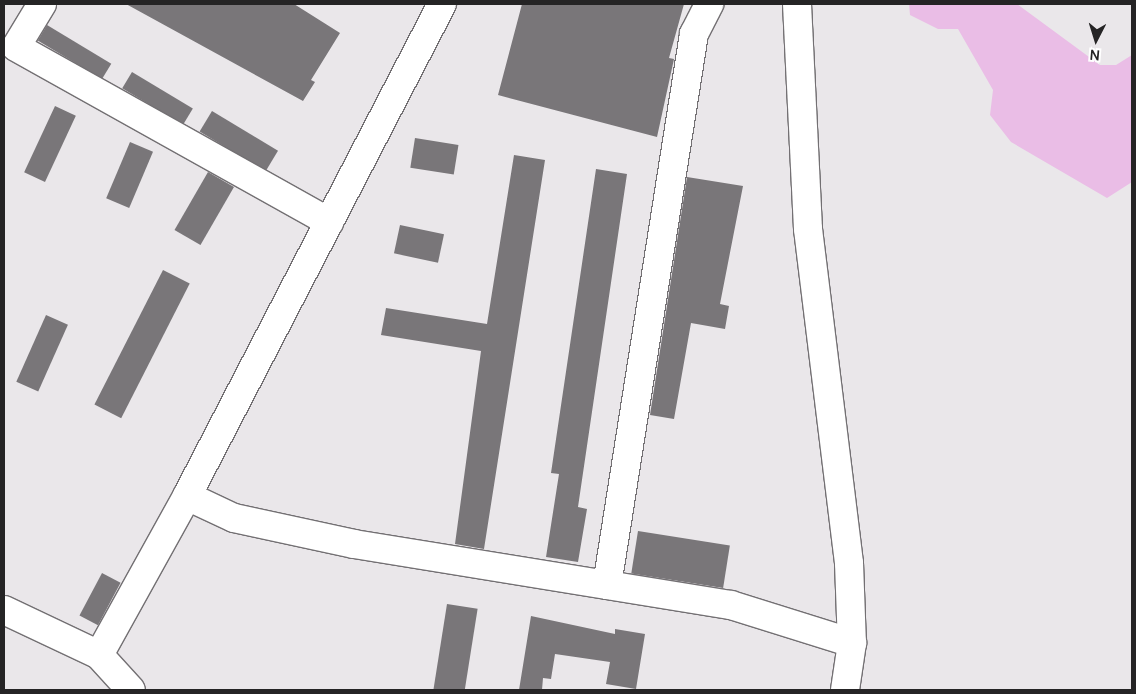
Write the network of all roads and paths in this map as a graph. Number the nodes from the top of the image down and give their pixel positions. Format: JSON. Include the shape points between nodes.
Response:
{"nodes":[{"id":1,"x":42,"y":4,"type":"edge"},
{"id":2,"x":442,"y":4,"type":"edge"},
{"id":3,"x":709,"y":4,"type":"edge"},
{"id":4,"x":797,"y":4,"type":"edge"},
{"id":5,"x":329,"y":222,"type":"junction"},
{"id":6,"x":187,"y":496,"type":"junction"},
{"id":7,"x":607,"y":585,"type":"junction"},
{"id":8,"x":4,"y":611,"type":"edge"},
{"id":9,"x":852,"y":643,"type":"junction"},
{"id":10,"x":99,"y":655,"type":"junction"},
{"id":11,"x":131,"y":690,"type":"edge"},
{"id":12,"x":844,"y":690,"type":"edge"}],
"edges":[{"from":1,"to":5,"type":"street","via":[[16,47]]},
{"from":2,"to":5,"type":"street"},
{"from":3,"to":7,"type":"street","via":[[694,34]]},
{"from":4,"to":9,"type":"street","via":[[808,229],[849,564]]},
{"from":5,"to":6,"type":"street"},
{"from":6,"to":7,"type":"street","via":[[234,518],[344,542]]},
{"from":6,"to":10,"type":"street"},
{"from":7,"to":9,"type":"street","via":[[732,605]]},
{"from":8,"to":10,"type":"street"},
{"from":9,"to":12,"type":"street"},
{"from":10,"to":11,"type":"street"}]}
